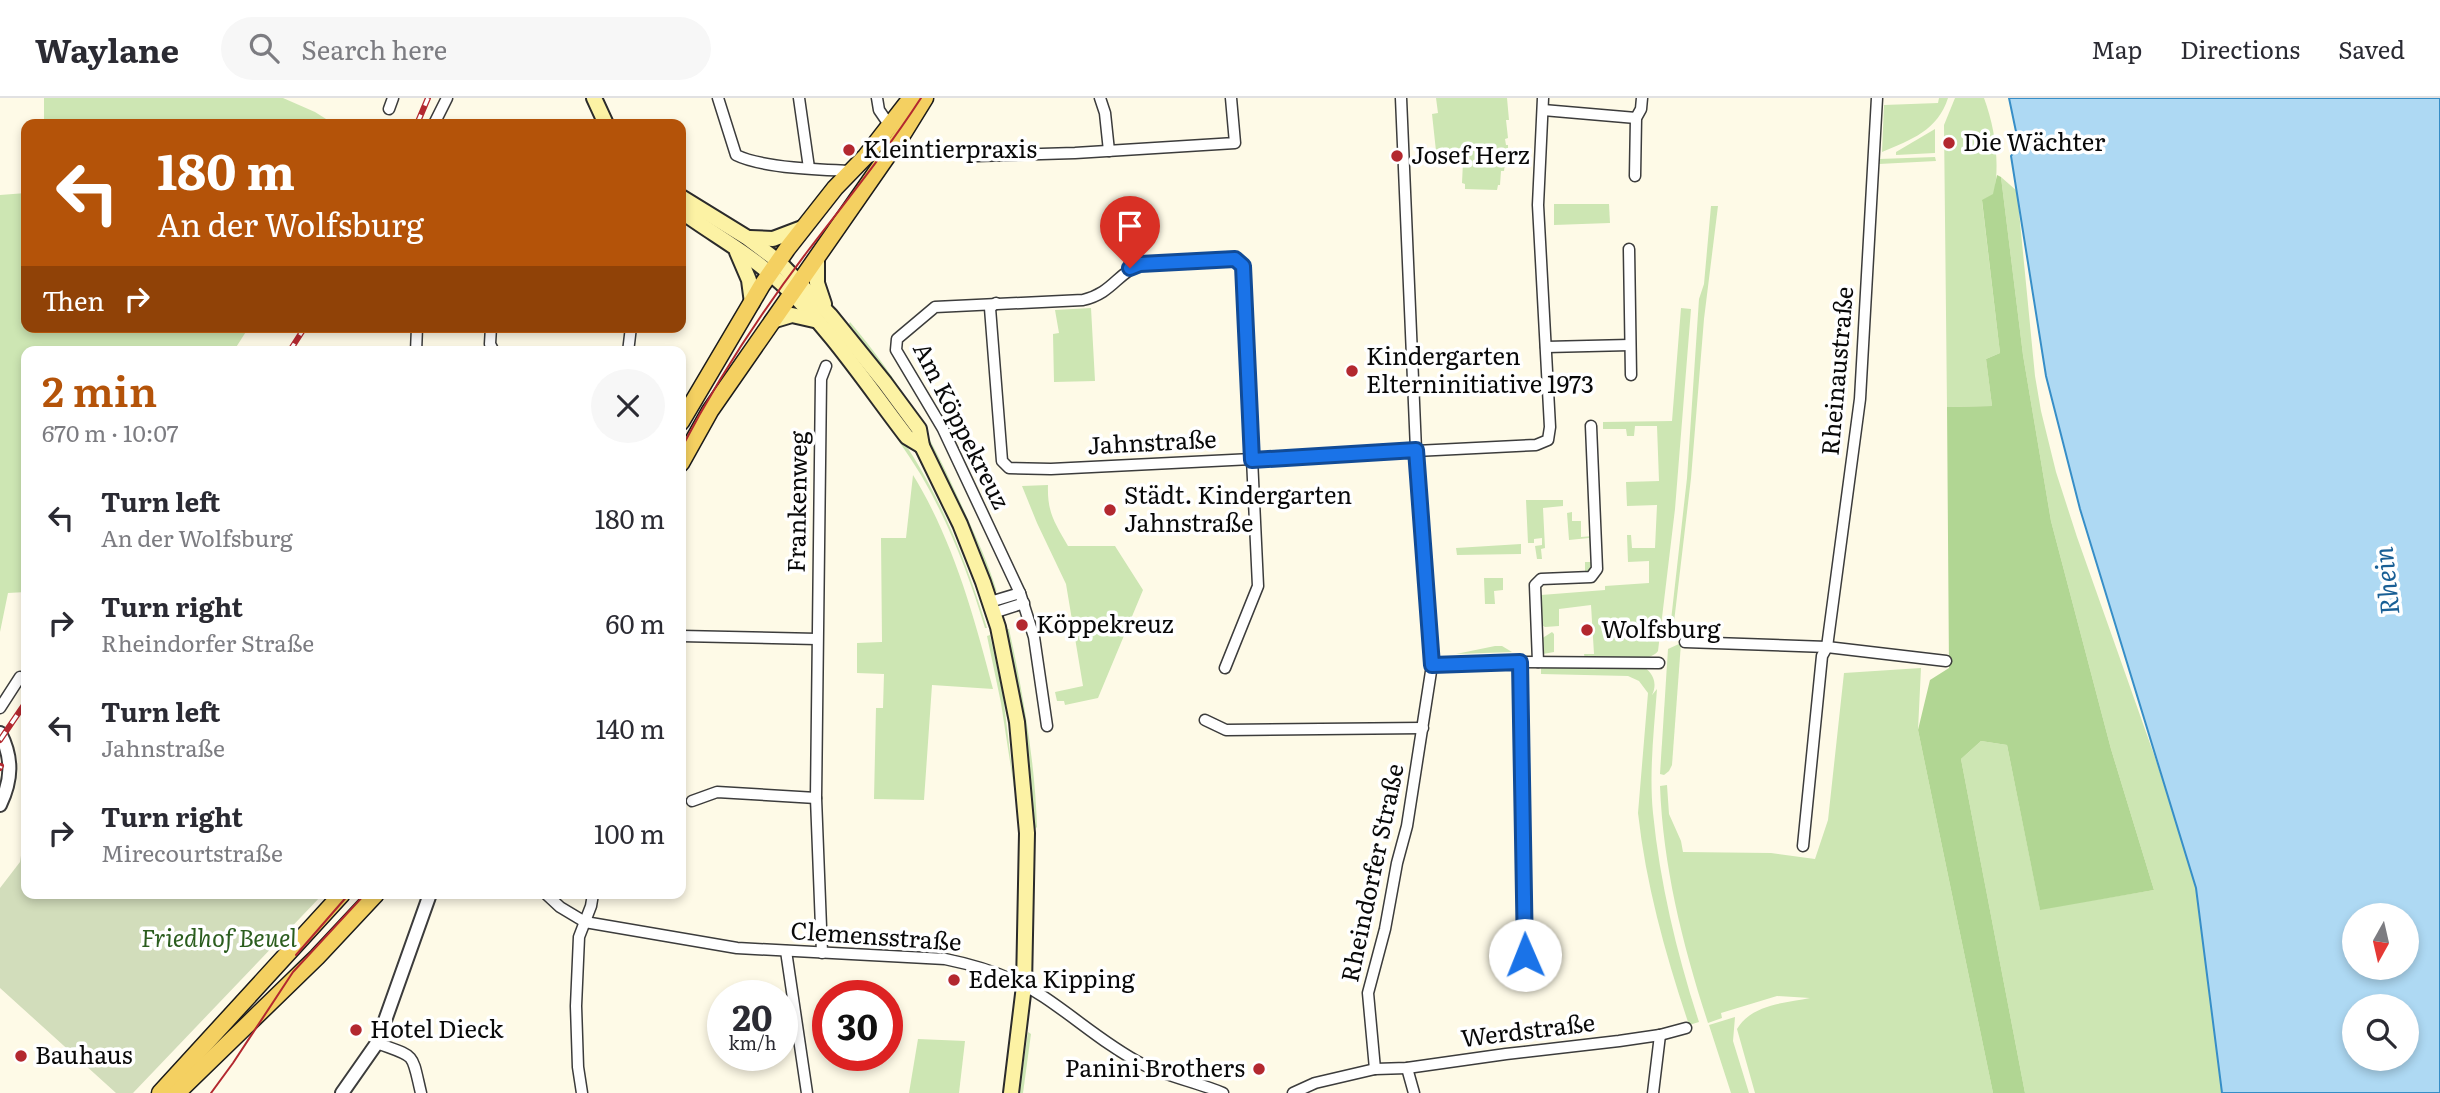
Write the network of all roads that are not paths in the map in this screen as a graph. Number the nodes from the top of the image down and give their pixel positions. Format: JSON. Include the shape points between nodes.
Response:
{"nodes":[{"id":1,"x":393,"y":98,"type":"edge"},
{"id":2,"x":447,"y":98,"type":"edge"},
{"id":3,"x":594,"y":98,"type":"edge"},
{"id":4,"x":718,"y":98,"type":"edge"},
{"id":5,"x":799,"y":98,"type":"edge"},
{"id":6,"x":877,"y":98,"type":"edge"},
{"id":7,"x":911,"y":98,"type":"edge"},
{"id":8,"x":925,"y":98,"type":"edge"},
{"id":9,"x":1100,"y":98,"type":"edge"},
{"id":10,"x":1231,"y":98,"type":"edge"},
{"id":11,"x":1401,"y":98,"type":"edge"},
{"id":12,"x":1543,"y":98,"type":"edge"},
{"id":13,"x":1643,"y":98,"type":"edge"},
{"id":14,"x":1877,"y":98,"type":"edge"},
{"id":15,"x":389,"y":109,"type":"dead end"},
{"id":16,"x":1542,"y":110,"type":"junction"},
{"id":17,"x":1636,"y":118,"type":"junction"},
{"id":18,"x":436,"y":119,"type":"edge"},
{"id":19,"x":604,"y":119,"type":"edge"},
{"id":20,"x":890,"y":126,"type":"junction"},
{"id":21,"x":1109,"y":151,"type":"junction"},
{"id":22,"x":977,"y":156,"type":"dead end"},
{"id":23,"x":809,"y":168,"type":"junction"},
{"id":24,"x":854,"y":171,"type":"junction"},
{"id":25,"x":1635,"y":176,"type":"dead end"},
{"id":26,"x":686,"y":200,"type":"edge"},
{"id":27,"x":686,"y":215,"type":"edge"},
{"id":28,"x":802,"y":228,"type":"junction"},
{"id":29,"x":746,"y":237,"type":"junction"},
{"id":30,"x":734,"y":248,"type":"junction"},
{"id":31,"x":1629,"y":249,"type":"dead end"},
{"id":32,"x":817,"y":258,"type":"junction"},
{"id":33,"x":774,"y":267,"type":"junction"},
{"id":34,"x":795,"y":288,"type":"junction"},
{"id":35,"x":752,"y":303,"type":"junction"},
{"id":36,"x":996,"y":303,"type":"junction"},
{"id":37,"x":823,"y":318,"type":"junction"},
{"id":38,"x":772,"y":321,"type":"junction"},
{"id":39,"x":1630,"y":345,"type":"junction"},
{"id":40,"x":1546,"y":347,"type":"junction"},
{"id":41,"x":826,"y":366,"type":"dead end"},
{"id":42,"x":1631,"y":375,"type":"dead end"},
{"id":43,"x":686,"y":414,"type":"edge"},
{"id":44,"x":1591,"y":426,"type":"dead end"},
{"id":45,"x":1416,"y":450,"type":"junction"},
{"id":46,"x":686,"y":454,"type":"edge"},
{"id":47,"x":1252,"y":460,"type":"junction"},
{"id":48,"x":1022,"y":598,"type":"junction"},
{"id":49,"x":991,"y":608,"type":"junction"},
{"id":50,"x":686,"y":636,"type":"edge"},
{"id":51,"x":817,"y":639,"type":"junction"},
{"id":52,"x":1685,"y":642,"type":"dead end"},
{"id":53,"x":1827,"y":647,"type":"junction"},
{"id":54,"x":1946,"y":661,"type":"dead end"},
{"id":55,"x":1520,"y":662,"type":"junction"},
{"id":56,"x":1538,"y":662,"type":"junction"},
{"id":57,"x":1659,"y":663,"type":"dead end"},
{"id":58,"x":1432,"y":665,"type":"junction"},
{"id":59,"x":1225,"y":668,"type":"dead end"},
{"id":60,"x":20,"y":677,"type":"dead end"},
{"id":61,"x":0,"y":708,"type":"edge"},
{"id":62,"x":1205,"y":720,"type":"dead end"},
{"id":63,"x":1046,"y":726,"type":"dead end"},
{"id":64,"x":1423,"y":728,"type":"junction"},
{"id":65,"x":0,"y":733,"type":"edge"},
{"id":66,"x":817,"y":798,"type":"junction"},
{"id":67,"x":692,"y":801,"type":"dead end"},
{"id":68,"x":0,"y":805,"type":"edge"},
{"id":69,"x":1803,"y":846,"type":"dead end"},
{"id":70,"x":337,"y":899,"type":"edge"},
{"id":71,"x":371,"y":899,"type":"edge"},
{"id":72,"x":428,"y":899,"type":"edge"},
{"id":73,"x":551,"y":899,"type":"edge"},
{"id":74,"x":592,"y":899,"type":"edge"},
{"id":75,"x":585,"y":922,"type":"junction"},
{"id":76,"x":786,"y":951,"type":"junction"},
{"id":77,"x":822,"y":953,"type":"junction"},
{"id":78,"x":1525,"y":955,"type":"dead end"},
{"id":79,"x":1024,"y":986,"type":"junction"},
{"id":80,"x":1686,"y":1028,"type":"dead end"},
{"id":81,"x":1660,"y":1035,"type":"junction"},
{"id":82,"x":382,"y":1045,"type":"junction"},
{"id":83,"x":1407,"y":1068,"type":"junction"},
{"id":84,"x":1375,"y":1069,"type":"junction"},
{"id":85,"x":160,"y":1093,"type":"edge"},
{"id":86,"x":177,"y":1093,"type":"edge"},
{"id":87,"x":342,"y":1093,"type":"edge"},
{"id":88,"x":421,"y":1093,"type":"edge"},
{"id":89,"x":582,"y":1093,"type":"edge"},
{"id":90,"x":807,"y":1093,"type":"edge"},
{"id":91,"x":1011,"y":1093,"type":"edge"},
{"id":92,"x":1223,"y":1093,"type":"edge"},
{"id":93,"x":1293,"y":1093,"type":"edge"},
{"id":94,"x":1414,"y":1093,"type":"edge"},
{"id":95,"x":1653,"y":1093,"type":"edge"}],
"edges":[{"from":1,"to":15,"type":"street"},
{"from":2,"to":18,"type":"street"},
{"from":3,"to":19,"type":"main road"},
{"from":4,"to":23,"type":"street","via":[[736,155]]},
{"from":5,"to":23,"type":"street"},
{"from":6,"to":20,"type":"street"},
{"from":7,"to":20,"type":"main road"},
{"from":8,"to":32,"type":"main road"},
{"from":9,"to":21,"type":"street"},
{"from":10,"to":21,"type":"street","via":[[1235,143]]},
{"from":11,"to":45,"type":"street","name":"Rheindorfer Straße"},
{"from":12,"to":16,"type":"street"},
{"from":13,"to":17,"type":"street"},
{"from":14,"to":53,"type":"street","name":"Rheinaustraße","via":[[1860,399]]},
{"from":16,"to":17,"type":"street"},
{"from":16,"to":40,"type":"street","via":[[1538,205]]},
{"from":17,"to":25,"type":"street"},
{"from":20,"to":24,"type":"main road"},
{"from":21,"to":22,"type":"street"},
{"from":23,"to":24,"type":"street"},
{"from":24,"to":28,"type":"main road"},
{"from":26,"to":29,"type":"main road"},
{"from":27,"to":30,"type":"main road"},
{"from":28,"to":29,"type":"main road","via":[[773,239]]},
{"from":28,"to":33,"type":"main road"},
{"from":29,"to":33,"type":"main road"},
{"from":30,"to":33,"type":"main road"},
{"from":30,"to":35,"type":"main road","via":[[747,272]]},
{"from":31,"to":39,"type":"street"},
{"from":32,"to":34,"type":"main road"},
{"from":32,"to":37,"type":"main road"},
{"from":33,"to":34,"type":"main road"},
{"from":33,"to":35,"type":"main road"},
{"from":34,"to":37,"type":"main road"},
{"from":34,"to":38,"type":"main road"},
{"from":35,"to":43,"type":"main road"},
{"from":36,"to":47,"type":"street","name":"Jahnstraße","via":[[990,308],[990,337],[1002,461],[1009,467]]},
{"from":36,"to":47,"type":"street","via":[[1083,300],[1108,290],[1140,264],[1235,259],[1243,266]]},
{"from":36,"to":48,"type":"street","name":"Am Köppekreuz","via":[[935,307],[895,344],[943,429]]},
{"from":37,"to":38,"type":"main road","via":[[792,315]]},
{"from":37,"to":49,"type":"main road","via":[[907,437],[922,446],[960,524]]},
{"from":38,"to":46,"type":"main road"},
{"from":39,"to":40,"type":"street"},
{"from":39,"to":42,"type":"street"},
{"from":40,"to":45,"type":"street","name":"Jahnstraße","via":[[1548,440]]},
{"from":41,"to":51,"type":"street","name":"Frankenweg","via":[[821,379]]},
{"from":44,"to":56,"type":"street","via":[[1597,569],[1591,576],[1541,579],[1535,585]]},
{"from":45,"to":47,"type":"street","name":"Jahnstraße"},
{"from":45,"to":58,"type":"street","name":"Rheindorfer Straße"},
{"from":47,"to":59,"type":"street","via":[[1258,586]]},
{"from":48,"to":49,"type":"street"},
{"from":48,"to":63,"type":"street","name":"Am Köppekreuz","via":[[1034,638]]},
{"from":49,"to":79,"type":"main road","via":[[1017,722],[1024,797],[1028,866]]},
{"from":50,"to":51,"type":"street"},
{"from":51,"to":66,"type":"street","name":"Frankenweg"},
{"from":52,"to":53,"type":"street"},
{"from":53,"to":54,"type":"street"},
{"from":53,"to":69,"type":"street","name":"Rheinaustraße","via":[[1822,656]]},
{"from":55,"to":56,"type":"street"},
{"from":55,"to":58,"type":"street"},
{"from":55,"to":78,"type":"street"},
{"from":56,"to":57,"type":"street"},
{"from":58,"to":64,"type":"street","name":"Rheindorfer Straße"},
{"from":60,"to":61,"type":"street"},
{"from":62,"to":64,"type":"street","name":"Rheindorfer Straße","via":[[1226,730]]},
{"from":64,"to":84,"type":"street","name":"Rheindorfer Straße","via":[[1385,929],[1368,993]]},
{"from":65,"to":68,"type":"street","via":[[10,766]]},
{"from":66,"to":67,"type":"street","via":[[718,792]]},
{"from":66,"to":77,"type":"street","name":"Frankenweg"},
{"from":70,"to":85,"type":"main road"},
{"from":71,"to":86,"type":"main road"},
{"from":72,"to":82,"type":"street"},
{"from":73,"to":75,"type":"street","name":"Clemensstraße"},
{"from":74,"to":75,"type":"street"},
{"from":75,"to":76,"type":"street","name":"Clemensstraße","via":[[737,948]]},
{"from":75,"to":89,"type":"street","via":[[579,937],[576,1006]]},
{"from":76,"to":77,"type":"street","name":"Clemensstraße"},
{"from":76,"to":90,"type":"street"},
{"from":77,"to":79,"type":"street","name":"Clemensstraße","via":[[944,959],[976,965]]},
{"from":79,"to":91,"type":"main road"},
{"from":79,"to":92,"type":"street","name":"Clemensstraße","via":[[1141,1063]]},
{"from":80,"to":81,"type":"street","name":"Werdstraße"},
{"from":81,"to":83,"type":"street","name":"Werdstraße"},
{"from":81,"to":95,"type":"street"},
{"from":82,"to":87,"type":"street"},
{"from":82,"to":88,"type":"street","via":[[407,1053],[413,1060]]},
{"from":83,"to":84,"type":"street","name":"Werdstraße"},
{"from":83,"to":94,"type":"street"},
{"from":84,"to":93,"type":"street"}]}
